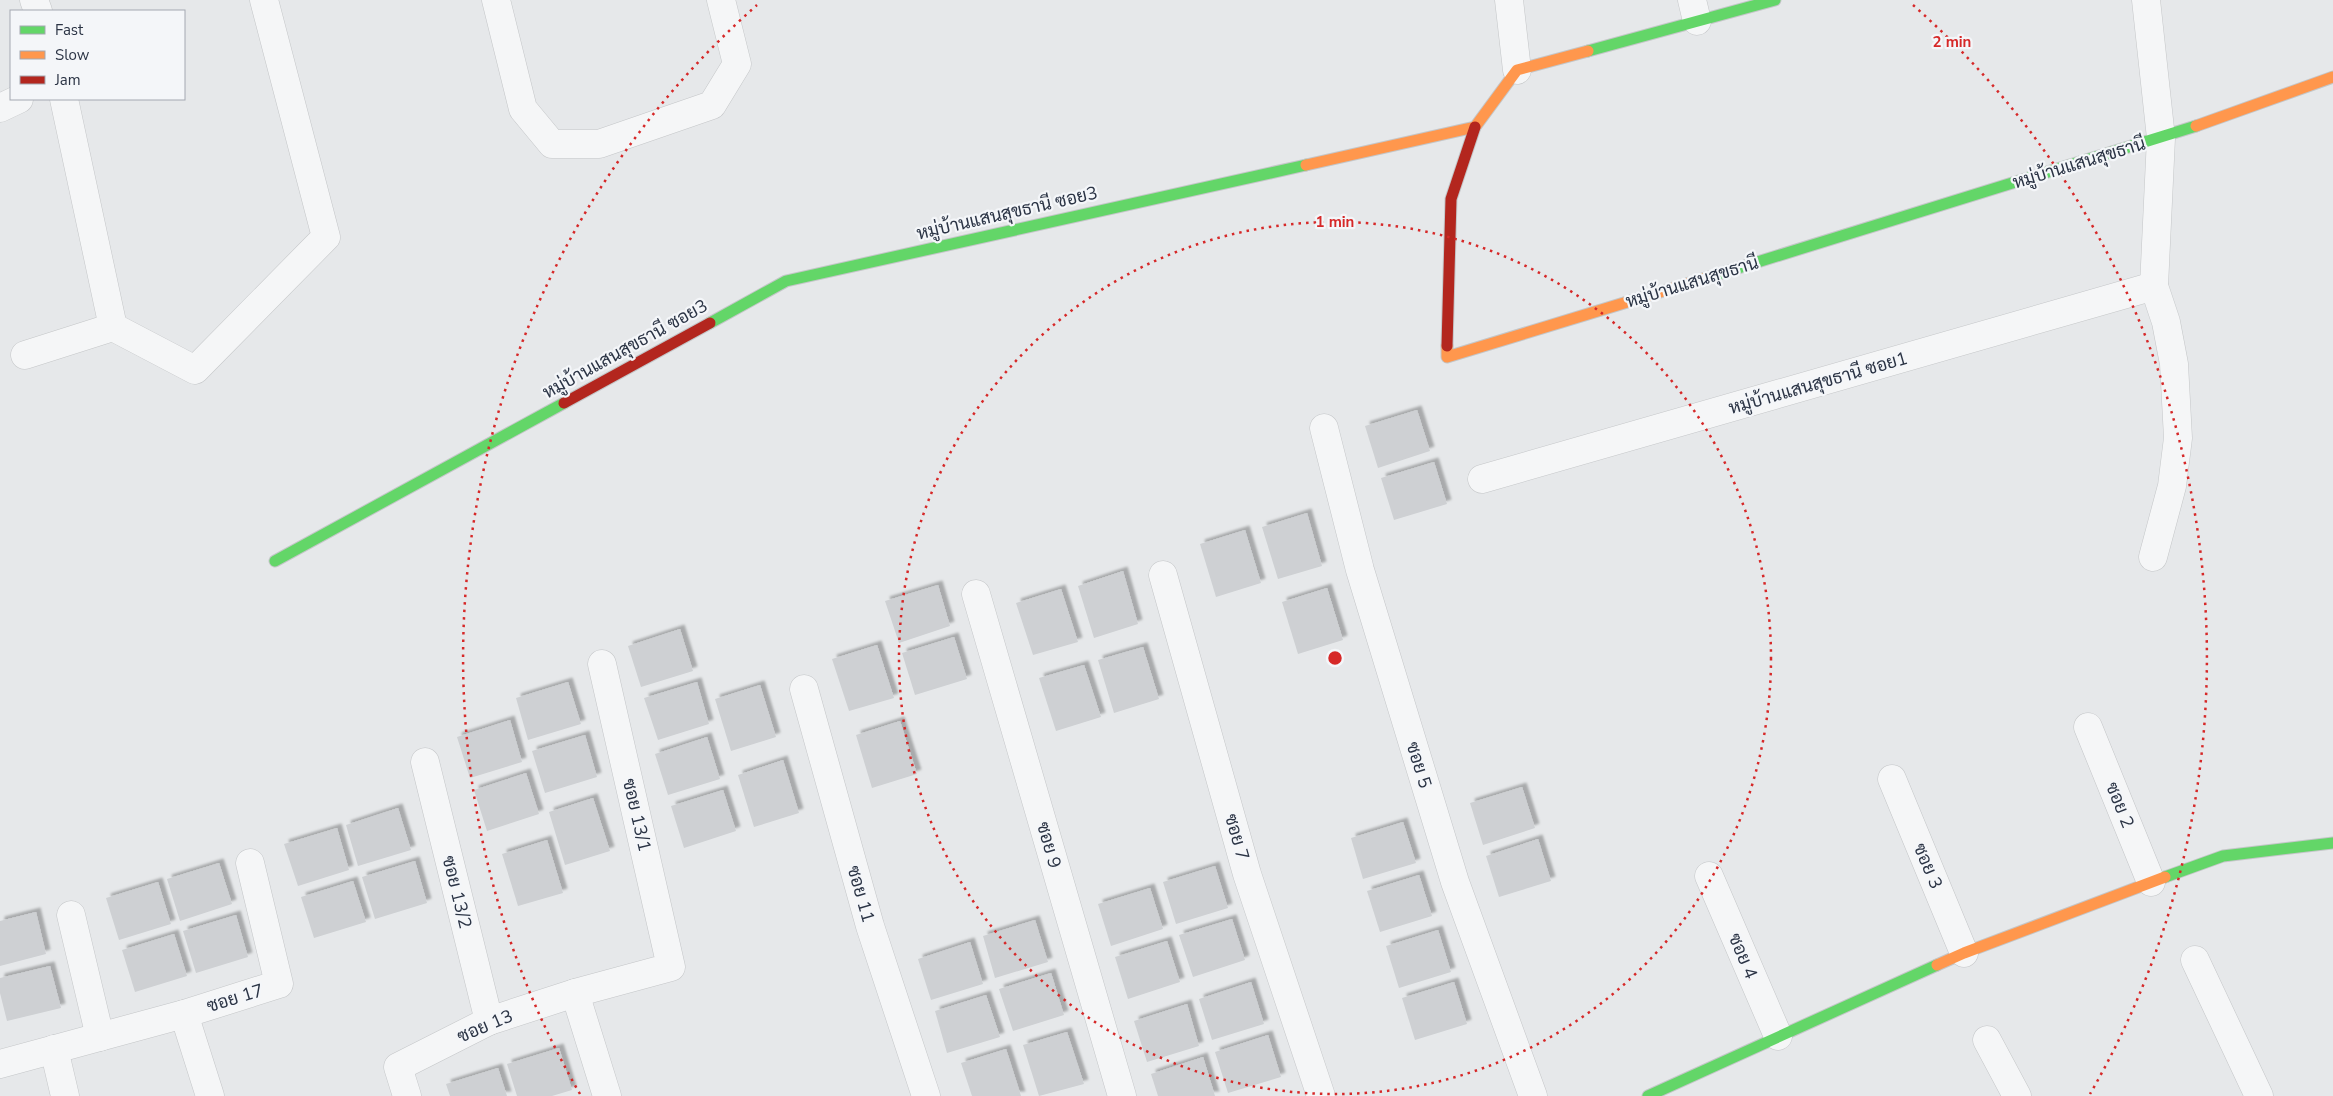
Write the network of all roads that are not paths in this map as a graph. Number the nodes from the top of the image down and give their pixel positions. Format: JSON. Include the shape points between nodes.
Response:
{"nodes":[{"id":1,"x":264,"y":0,"type":"edge"},
{"id":2,"x":496,"y":0,"type":"edge"},
{"id":3,"x":721,"y":0,"type":"edge"},
{"id":4,"x":1509,"y":0,"type":"edge"},
{"id":5,"x":1775,"y":0,"type":"edge"},
{"id":6,"x":2146,"y":0,"type":"edge"},
{"id":7,"x":1694,"y":11,"type":"edge"},
{"id":8,"x":1518,"y":70,"type":"junction"},
{"id":9,"x":2333,"y":77,"type":"edge"},
{"id":10,"x":18,"y":100,"type":"edge"},
{"id":11,"x":64,"y":100,"type":"edge"},
{"id":12,"x":0,"y":108,"type":"edge"},
{"id":13,"x":1476,"y":127,"type":"junction"},
{"id":14,"x":2161,"y":138,"type":"junction"},
{"id":15,"x":2154,"y":286,"type":"junction"},
{"id":16,"x":113,"y":327,"type":"junction"},
{"id":17,"x":25,"y":354,"type":"dead end"},
{"id":18,"x":1324,"y":428,"type":"dead end"},
{"id":19,"x":1482,"y":479,"type":"dead end"},
{"id":20,"x":2153,"y":556,"type":"dead end"},
{"id":21,"x":275,"y":561,"type":"dead end"},
{"id":22,"x":1163,"y":575,"type":"dead end"},
{"id":23,"x":976,"y":594,"type":"dead end"},
{"id":24,"x":602,"y":664,"type":"dead end"},
{"id":25,"x":804,"y":689,"type":"dead end"},
{"id":26,"x":2088,"y":728,"type":"dead end"},
{"id":27,"x":425,"y":762,"type":"dead end"},
{"id":28,"x":1892,"y":780,"type":"dead end"},
{"id":29,"x":2333,"y":843,"type":"edge"},
{"id":30,"x":250,"y":863,"type":"dead end"},
{"id":31,"x":1708,"y":876,"type":"dead end"},
{"id":32,"x":2152,"y":882,"type":"junction"},
{"id":33,"x":71,"y":915,"type":"dead end"},
{"id":34,"x":1964,"y":953,"type":"junction"},
{"id":35,"x":2195,"y":960,"type":"dead end"},
{"id":36,"x":671,"y":967,"type":"joint"},
{"id":37,"x":575,"y":993,"type":"junction"},
{"id":38,"x":184,"y":1014,"type":"junction"},
{"id":39,"x":489,"y":1021,"type":"junction"},
{"id":40,"x":1778,"y":1036,"type":"junction"},
{"id":41,"x":100,"y":1037,"type":"junction"},
{"id":42,"x":1987,"y":1040,"type":"dead end"},
{"id":43,"x":54,"y":1049,"type":"junction"},
{"id":44,"x":0,"y":1064,"type":"edge"},
{"id":45,"x":65,"y":1096,"type":"edge"},
{"id":46,"x":210,"y":1096,"type":"edge"},
{"id":47,"x":407,"y":1096,"type":"edge"},
{"id":48,"x":607,"y":1096,"type":"edge"},
{"id":49,"x":926,"y":1096,"type":"edge"},
{"id":50,"x":1122,"y":1096,"type":"edge"},
{"id":51,"x":1322,"y":1096,"type":"edge"},
{"id":52,"x":1534,"y":1096,"type":"edge"},
{"id":53,"x":1648,"y":1096,"type":"edge"},
{"id":54,"x":2017,"y":1096,"type":"edge"},
{"id":55,"x":2259,"y":1096,"type":"edge"}],
"edges":[{"from":1,"to":16,"type":"street","via":[[326,237],[195,370]]},
{"from":2,"to":3,"type":"street","via":[[523,108],[552,144],[600,144],[712,105],[737,64]]},
{"from":4,"to":8,"type":"street"},
{"from":5,"to":7,"type":"street"},
{"from":6,"to":14,"type":"street","name":"หมู่บ้านแสนสุขธานี"},
{"from":7,"to":8,"type":"street"},
{"from":8,"to":13,"type":"street"},
{"from":9,"to":14,"type":"street","name":"หมู่บ้านแสนสุขธานี"},
{"from":10,"to":12,"type":"street"},
{"from":11,"to":16,"type":"street"},
{"from":13,"to":14,"type":"street","name":"หมู่บ้านแสนสุขธานี","via":[[1451,199],[1447,357]]},
{"from":13,"to":21,"type":"street","name":"หมู่บ้านแสนสุขธานี ซอย3","via":[[786,281]]},
{"from":14,"to":15,"type":"street","name":"หมู่บ้านแสนสุขธานี"},
{"from":15,"to":19,"type":"street","name":"หมู่บ้านแสนสุขธานี ซอย1"},
{"from":15,"to":20,"type":"street","name":"หมู่บ้านแสนสุขธานี","via":[[2166,322],[2174,364],[2178,438],[2172,486]]},
{"from":16,"to":17,"type":"street"},
{"from":18,"to":52,"type":"street","name":"ซอย 5","via":[[1360,570],[1455,882]]},
{"from":22,"to":51,"type":"street","name":"ซอย 7","via":[[1247,874]]},
{"from":23,"to":50,"type":"street","name":"ซอย 9"},
{"from":24,"to":36,"type":"street","name":"ซอย 13/1"},
{"from":25,"to":49,"type":"street","name":"ซอย 11","via":[[870,926]]},
{"from":26,"to":32,"type":"street","name":"ซอย 2"},
{"from":27,"to":39,"type":"street","name":"ซอย 13/2"},
{"from":28,"to":34,"type":"street","name":"ซอย 3"},
{"from":29,"to":32,"type":"street","via":[[2223,856]]},
{"from":30,"to":38,"type":"street","name":"ซอย 17","via":[[279,984]]},
{"from":31,"to":40,"type":"street","name":"ซอย 4"},
{"from":32,"to":34,"type":"street"},
{"from":33,"to":41,"type":"street"},
{"from":34,"to":40,"type":"street"},
{"from":35,"to":55,"type":"street"},
{"from":36,"to":37,"type":"street","name":"ซอย 13"},
{"from":37,"to":39,"type":"street","name":"ซอย 13"},
{"from":37,"to":48,"type":"street"},
{"from":38,"to":41,"type":"street","name":"ซอย 17"},
{"from":38,"to":46,"type":"street"},
{"from":39,"to":47,"type":"street","name":"ซอย 13","via":[[398,1067]]},
{"from":40,"to":53,"type":"street"},
{"from":41,"to":43,"type":"street","name":"ซอย 17"},
{"from":42,"to":54,"type":"street"},
{"from":43,"to":44,"type":"street","name":"ซอย 17"},
{"from":43,"to":45,"type":"street"}]}
